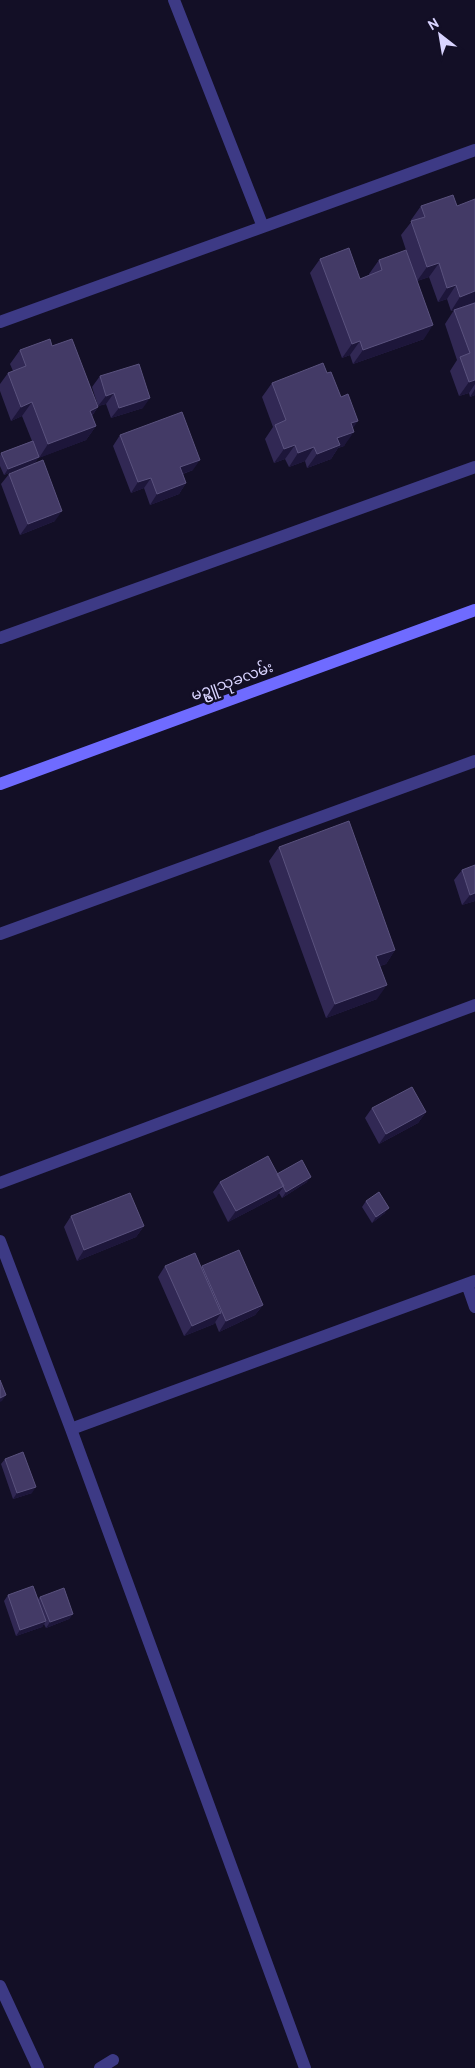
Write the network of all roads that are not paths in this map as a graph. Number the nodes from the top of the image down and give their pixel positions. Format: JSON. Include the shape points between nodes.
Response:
{"nodes":[{"id":1,"x":174,"y":0,"type":"edge"},
{"id":2,"x":475,"y":150,"type":"edge"},
{"id":3,"x":263,"y":227,"type":"junction"},
{"id":4,"x":0,"y":322,"type":"edge"},
{"id":5,"x":475,"y":467,"type":"edge"},
{"id":6,"x":475,"y":610,"type":"edge"},
{"id":7,"x":0,"y":638,"type":"edge"},
{"id":8,"x":475,"y":761,"type":"edge"},
{"id":9,"x":0,"y":784,"type":"edge"},
{"id":10,"x":0,"y":934,"type":"edge"},
{"id":11,"x":475,"y":1005,"type":"edge"},
{"id":12,"x":0,"y":1183,"type":"edge"},
{"id":13,"x":0,"y":1241,"type":"edge"},
{"id":14,"x":471,"y":1283,"type":"edge"},
{"id":15,"x":475,"y":1307,"type":"edge"},
{"id":16,"x":71,"y":1429,"type":"junction"},
{"id":17,"x":0,"y":1986,"type":"edge"},
{"id":18,"x":113,"y":2060,"type":"dead end"},
{"id":19,"x":38,"y":2068,"type":"edge"},
{"id":20,"x":100,"y":2068,"type":"edge"},
{"id":21,"x":305,"y":2068,"type":"edge"}],
"edges":[{"from":1,"to":3,"type":"street"},
{"from":2,"to":3,"type":"street"},
{"from":3,"to":4,"type":"street"},
{"from":5,"to":7,"type":"street"},
{"from":6,"to":9,"type":"street","name":"မဥ္ဇူသုခလမ်း"},
{"from":8,"to":10,"type":"street"},
{"from":11,"to":12,"type":"street"},
{"from":13,"to":16,"type":"street"},
{"from":14,"to":15,"type":"street"},
{"from":14,"to":16,"type":"street"},
{"from":16,"to":21,"type":"street"},
{"from":17,"to":19,"type":"street"},
{"from":18,"to":20,"type":"street"}]}
